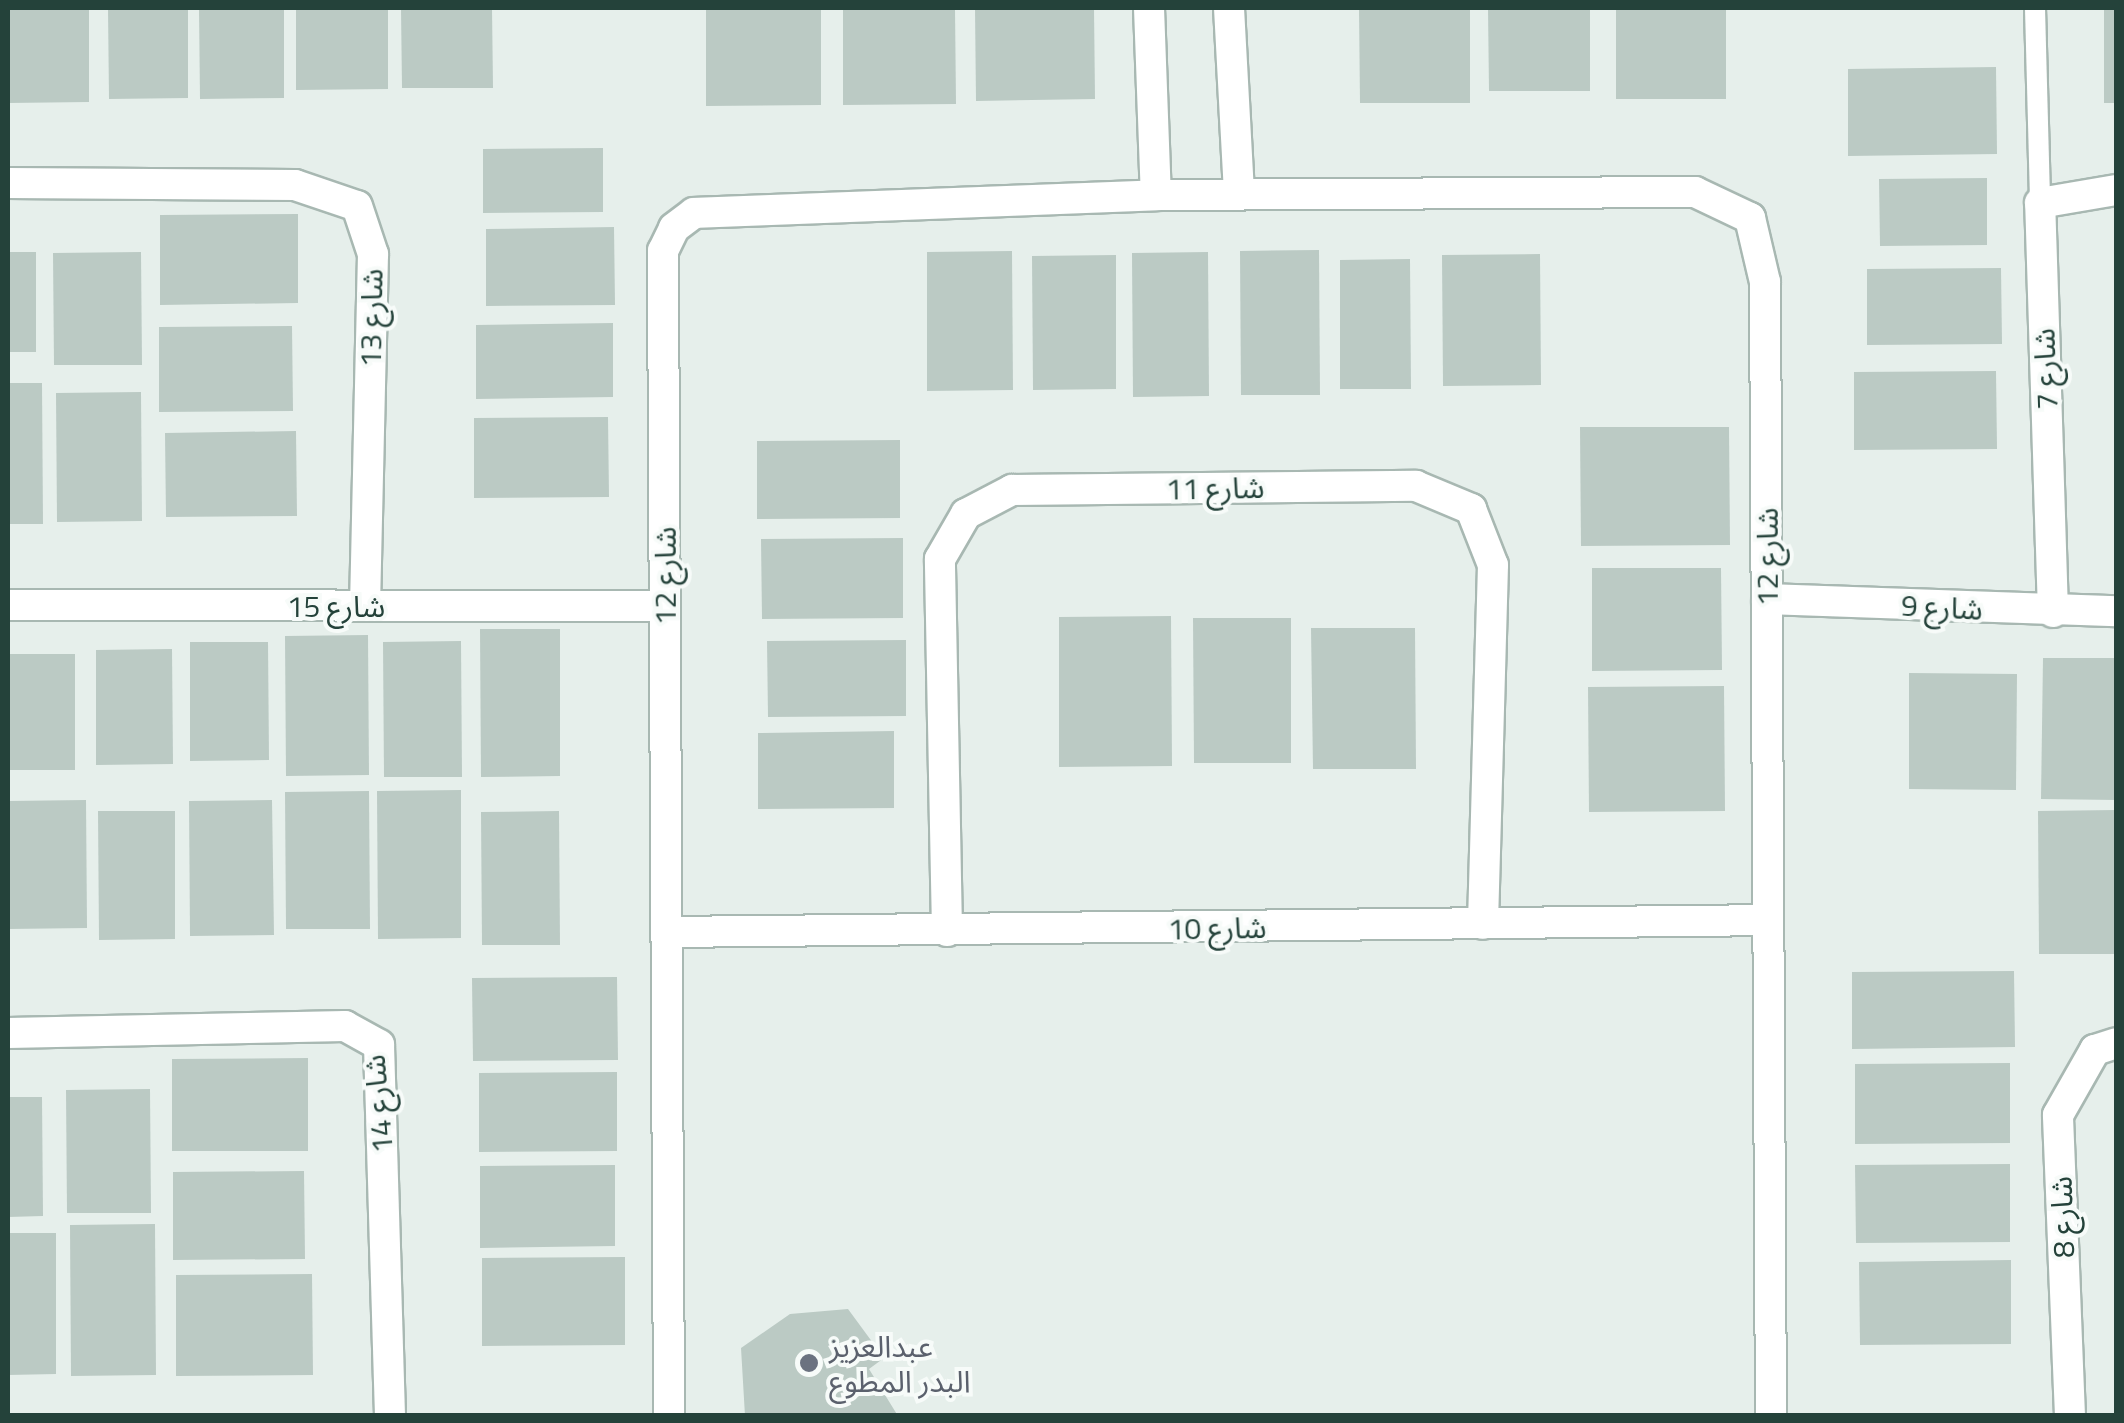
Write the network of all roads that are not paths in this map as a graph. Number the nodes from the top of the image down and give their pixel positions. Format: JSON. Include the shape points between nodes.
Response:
{"nodes":[{"id":1,"x":1149,"y":8,"type":"edge"},
{"id":2,"x":1229,"y":8,"type":"edge"},
{"id":3,"x":2035,"y":8,"type":"edge"},
{"id":4,"x":8,"y":183,"type":"edge"},
{"id":5,"x":2116,"y":190,"type":"edge"},
{"id":6,"x":1239,"y":192,"type":"junction"},
{"id":7,"x":1156,"y":195,"type":"junction"},
{"id":8,"x":2040,"y":203,"type":"junction"},
{"id":9,"x":1767,"y":599,"type":"junction"},
{"id":10,"x":8,"y":605,"type":"edge"},
{"id":11,"x":366,"y":606,"type":"junction"},
{"id":12,"x":665,"y":606,"type":"junction"},
{"id":13,"x":2053,"y":612,"type":"junction"},
{"id":14,"x":2116,"y":612,"type":"edge"},
{"id":15,"x":1768,"y":920,"type":"junction"},
{"id":16,"x":1484,"y":924,"type":"junction"},
{"id":17,"x":667,"y":932,"type":"junction"},
{"id":18,"x":948,"y":932,"type":"junction"},
{"id":19,"x":8,"y":1033,"type":"edge"},
{"id":20,"x":2116,"y":1043,"type":"edge"},
{"id":21,"x":390,"y":1416,"type":"edge"},
{"id":22,"x":669,"y":1416,"type":"edge"},
{"id":23,"x":1771,"y":1416,"type":"edge"},
{"id":24,"x":2070,"y":1416,"type":"edge"}],
"edges":[{"from":1,"to":7,"type":"street"},
{"from":2,"to":6,"type":"street"},
{"from":3,"to":8,"type":"lane"},
{"from":4,"to":11,"type":"street","name":"شارع 13","via":[[295,186],[356,206],[372,254]]},
{"from":5,"to":8,"type":"street"},
{"from":6,"to":7,"type":"street","name":"شارع 12"},
{"from":6,"to":9,"type":"street","name":"شارع 12","via":[[1695,192],[1750,218],[1765,282]]},
{"from":7,"to":12,"type":"street","name":"شارع 12","via":[[694,213],[674,228],[662,251]]},
{"from":8,"to":13,"type":"street","name":"شارع 7"},
{"from":9,"to":13,"type":"street","name":"شارع 9"},
{"from":9,"to":15,"type":"street","name":"شارع 12"},
{"from":10,"to":11,"type":"street","name":"شارع 15"},
{"from":11,"to":12,"type":"street","name":"شارع 15"},
{"from":12,"to":17,"type":"street","name":"شارع 12"},
{"from":13,"to":14,"type":"street","name":"شارع 9"},
{"from":15,"to":16,"type":"street","name":"شارع 10"},
{"from":15,"to":23,"type":"street","name":"شارع 12"},
{"from":16,"to":18,"type":"street","name":"شارع 10"},
{"from":16,"to":18,"type":"street","name":"شارع 11","via":[[1493,565],[1470,509],[1416,486],[1012,490],[966,514],[940,559]]},
{"from":17,"to":18,"type":"street","name":"شارع 10"},
{"from":17,"to":22,"type":"street","name":"شارع 12"},
{"from":19,"to":21,"type":"street","name":"شارع 14","via":[[345,1026],[379,1045]]},
{"from":20,"to":24,"type":"street","name":"شارع 8","via":[[2096,1050],[2058,1115]]}]}
